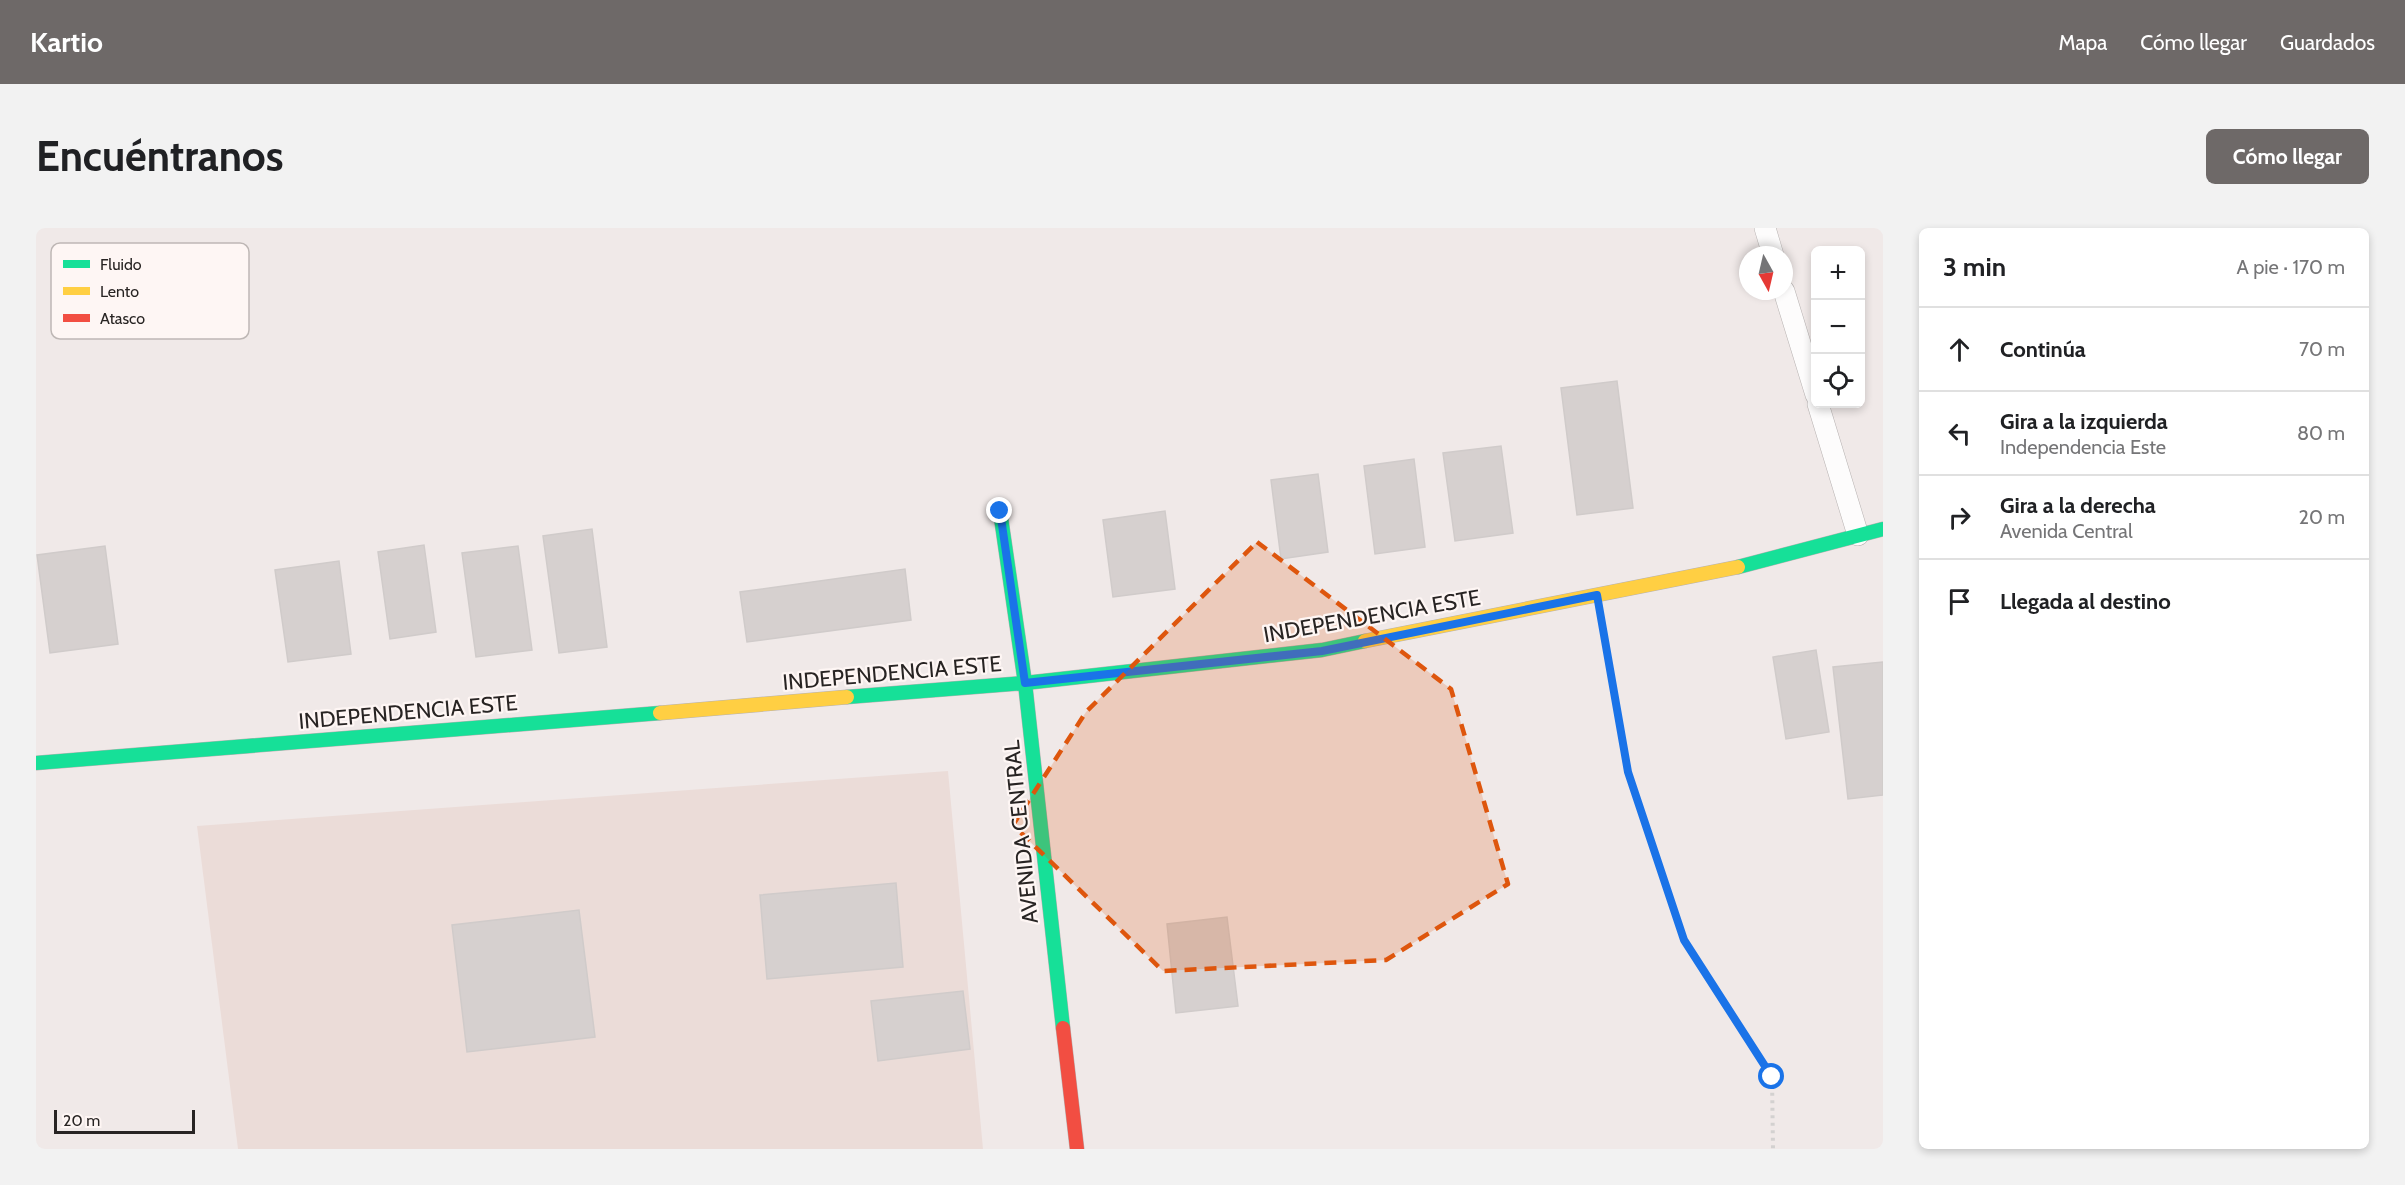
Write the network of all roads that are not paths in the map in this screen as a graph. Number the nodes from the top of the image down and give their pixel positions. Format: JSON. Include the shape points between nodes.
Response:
{"nodes":[{"id":1,"x":1765,"y":228,"type":"edge"},
{"id":2,"x":1770,"y":246,"type":"edge"},
{"id":3,"x":1787,"y":300,"type":"edge"},
{"id":4,"x":1811,"y":382,"type":"edge"},
{"id":5,"x":1819,"y":408,"type":"edge"},
{"id":6,"x":1000,"y":511,"type":"dead end"},
{"id":7,"x":1883,"y":529,"type":"edge"},
{"id":8,"x":1858,"y":535,"type":"junction"},
{"id":9,"x":1025,"y":683,"type":"junction"},
{"id":10,"x":36,"y":763,"type":"edge"},
{"id":11,"x":1077,"y":1149,"type":"edge"}],
"edges":[{"from":1,"to":2,"type":"lane"},
{"from":3,"to":4,"type":"lane"},
{"from":5,"to":8,"type":"lane"},
{"from":6,"to":9,"type":"main road","name":"AVENIDA CENTRAL"},
{"from":7,"to":8,"type":"main road","name":"INDEPENDENCIA ESTE"},
{"from":8,"to":9,"type":"main road","name":"INDEPENDENCIA ESTE","via":[[1713,573],[1322,651]]},
{"from":9,"to":10,"type":"main road","name":"INDEPENDENCIA ESTE"},
{"from":9,"to":11,"type":"main road","name":"AVENIDA CENTRAL"}]}
